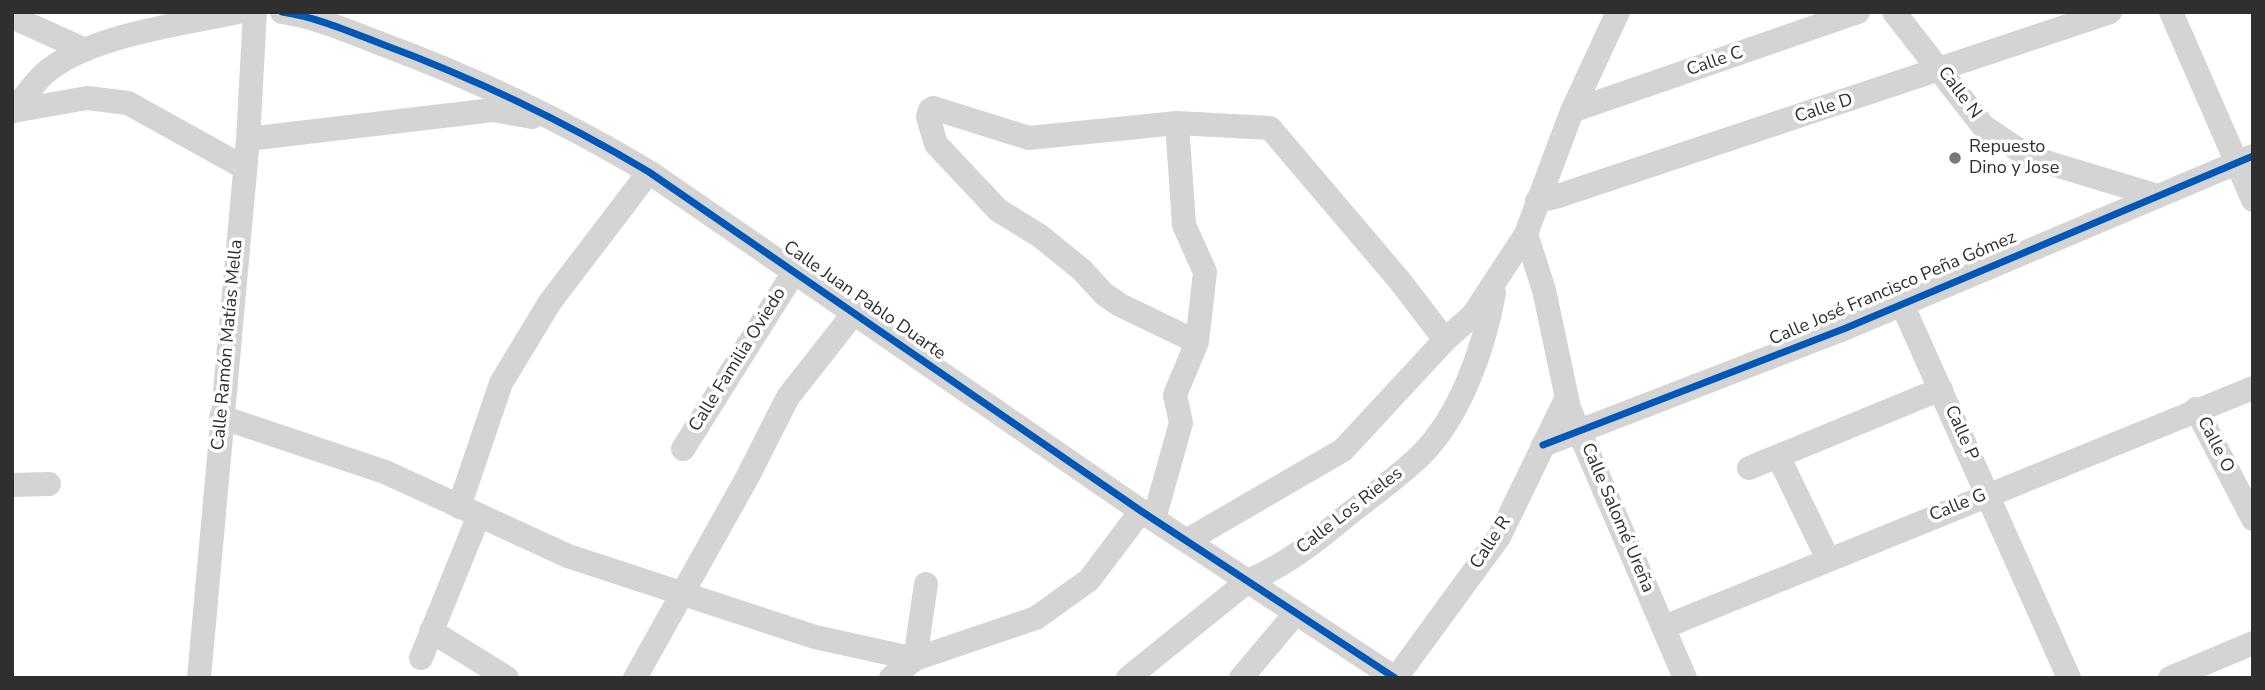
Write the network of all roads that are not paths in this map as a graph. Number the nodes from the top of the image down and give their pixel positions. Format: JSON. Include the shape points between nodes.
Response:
{"nodes":[{"id":1,"x":238,"y":12,"type":"edge"},
{"id":2,"x":255,"y":12,"type":"edge"},
{"id":3,"x":282,"y":12,"type":"edge"},
{"id":4,"x":1618,"y":12,"type":"edge"},
{"id":5,"x":1858,"y":12,"type":"edge"},
{"id":6,"x":1894,"y":12,"type":"edge"},
{"id":7,"x":2109,"y":12,"type":"edge"},
{"id":8,"x":2171,"y":12,"type":"edge"},
{"id":9,"x":13,"y":23,"type":"edge"},
{"id":10,"x":53,"y":24,"type":"edge"},
{"id":11,"x":85,"y":50,"type":"junction"},
{"id":12,"x":1943,"y":70,"type":"junction"},
{"id":13,"x":13,"y":111,"type":"edge"},
{"id":14,"x":1572,"y":111,"type":"junction"},
{"id":15,"x":1177,"y":123,"type":"junction"},
{"id":16,"x":569,"y":124,"type":"junction"},
{"id":17,"x":248,"y":139,"type":"junction"},
{"id":18,"x":2246,"y":159,"type":"edge"},
{"id":19,"x":245,"y":168,"type":"junction"},
{"id":20,"x":649,"y":172,"type":"junction"},
{"id":21,"x":2158,"y":196,"type":"junction"},
{"id":22,"x":2253,"y":200,"type":"edge"},
{"id":23,"x":1537,"y":201,"type":"junction"},
{"id":24,"x":1526,"y":234,"type":"junction"},
{"id":25,"x":794,"y":272,"type":"junction"},
{"id":26,"x":1495,"y":285,"type":"junction"},
{"id":27,"x":1902,"y":304,"type":"junction"},
{"id":28,"x":854,"y":313,"type":"junction"},
{"id":29,"x":1445,"y":341,"type":"junction"},
{"id":30,"x":1197,"y":342,"type":"junction"},
{"id":31,"x":2253,"y":388,"type":"edge"},
{"id":32,"x":1941,"y":389,"type":"junction"},
{"id":33,"x":1567,"y":397,"type":"junction"},
{"id":34,"x":2196,"y":409,"type":"junction"},
{"id":35,"x":221,"y":417,"type":"junction"},
{"id":36,"x":1580,"y":432,"type":"junction"},
{"id":37,"x":1543,"y":445,"type":"junction"},
{"id":38,"x":682,"y":449,"type":"dead end"},
{"id":39,"x":1778,"y":456,"type":"junction"},
{"id":40,"x":1749,"y":468,"type":"dead end"},
{"id":41,"x":49,"y":484,"type":"dead end"},
{"id":42,"x":12,"y":485,"type":"edge"},
{"id":43,"x":1988,"y":494,"type":"junction"},
{"id":44,"x":469,"y":511,"type":"junction"},
{"id":45,"x":1148,"y":515,"type":"junction"},
{"id":46,"x":2253,"y":519,"type":"edge"},
{"id":47,"x":1188,"y":540,"type":"junction"},
{"id":48,"x":1828,"y":559,"type":"junction"},
{"id":49,"x":1248,"y":581,"type":"junction"},
{"id":50,"x":926,"y":584,"type":"dead end"},
{"id":51,"x":680,"y":594,"type":"junction"},
{"id":52,"x":1294,"y":614,"type":"junction"},
{"id":53,"x":1664,"y":626,"type":"junction"},
{"id":54,"x":431,"y":631,"type":"junction"},
{"id":55,"x":2253,"y":643,"type":"edge"},
{"id":56,"x":421,"y":658,"type":"dead end"},
{"id":57,"x":915,"y":659,"type":"junction"},
{"id":58,"x":200,"y":678,"type":"edge"},
{"id":59,"x":508,"y":678,"type":"edge"},
{"id":60,"x":635,"y":678,"type":"edge"},
{"id":61,"x":891,"y":678,"type":"edge"},
{"id":62,"x":1128,"y":678,"type":"edge"},
{"id":63,"x":1241,"y":678,"type":"edge"},
{"id":64,"x":1396,"y":678,"type":"edge"},
{"id":65,"x":1685,"y":678,"type":"edge"},
{"id":66,"x":2069,"y":678,"type":"edge"},
{"id":67,"x":2169,"y":678,"type":"edge"}],
"edges":[{"from":1,"to":11,"type":"street"},
{"from":2,"to":17,"type":"street","name":"Calle Ramón Matías Mella"},
{"from":3,"to":16,"type":"street","name":"Calle Juan Pablo Duarte","via":[[320,21],[442,66]]},
{"from":4,"to":14,"type":"street"},
{"from":5,"to":14,"type":"street","name":"Calle C"},
{"from":6,"to":12,"type":"street","name":"Calle N"},
{"from":7,"to":12,"type":"street","name":"Calle D"},
{"from":8,"to":18,"type":"street"},
{"from":9,"to":10,"type":"street"},
{"from":10,"to":11,"type":"street"},
{"from":11,"to":13,"type":"street","via":[[45,73]]},
{"from":12,"to":21,"type":"street","name":"Calle N","via":[[1983,126],[2029,157]]},
{"from":12,"to":23,"type":"street","name":"Calle D"},
{"from":13,"to":19,"type":"street","via":[[88,98],[128,103]]},
{"from":14,"to":23,"type":"street"},
{"from":15,"to":29,"type":"street","via":[[1275,130]]},
{"from":15,"to":30,"type":"street","via":[[1184,225],[1205,272]]},
{"from":15,"to":30,"type":"street","via":[[1028,138],[933,108],[928,117],[936,144],[999,210],[1059,251],[1120,305]]},
{"from":16,"to":17,"type":"street","name":"Calle Juan Pablo Duarte","via":[[494,110]]},
{"from":16,"to":20,"type":"street","name":"Calle Juan Pablo Duarte"},
{"from":17,"to":19,"type":"street","name":"Calle Ramón Matías Mella"},
{"from":18,"to":21,"type":"street","name":"Calle José Francisco Peña Gómez"},
{"from":18,"to":22,"type":"street"},
{"from":19,"to":35,"type":"street","name":"Calle Ramón Matías Mella"},
{"from":20,"to":25,"type":"street","name":"Calle Juan Pablo Duarte"},
{"from":20,"to":44,"type":"street","via":[[550,302],[501,383]]},
{"from":21,"to":27,"type":"street","name":"Calle José Francisco Peña Gómez"},
{"from":23,"to":24,"type":"street"},
{"from":24,"to":26,"type":"street"},
{"from":24,"to":33,"type":"street","name":"Calle Salomé Ureña","via":[[1537,263]]},
{"from":25,"to":28,"type":"street","name":"Calle Juan Pablo Duarte"},
{"from":25,"to":38,"type":"street","name":"Calle Familia Oviedo"},
{"from":26,"to":29,"type":"street","via":[[1473,315]]},
{"from":26,"to":49,"type":"street","name":"Calle Los Rieles","via":[[1486,335],[1473,370],[1442,428],[1420,455],[1315,541],[1271,572]]},
{"from":27,"to":32,"type":"street","name":"Calle P"},
{"from":27,"to":36,"type":"street","name":"Calle José Francisco Peña Gómez"},
{"from":28,"to":45,"type":"street","name":"Calle Juan Pablo Duarte"},
{"from":28,"to":51,"type":"street","via":[[788,397]]},
{"from":29,"to":47,"type":"street","via":[[1343,450]]},
{"from":30,"to":45,"type":"street","via":[[1174,395],[1181,424]]},
{"from":31,"to":34,"type":"street","name":"Calle G"},
{"from":32,"to":39,"type":"street"},
{"from":32,"to":43,"type":"street","name":"Calle P"},
{"from":33,"to":36,"type":"street","name":"Calle Salomé Ureña"},
{"from":33,"to":37,"type":"street","name":"Calle R"},
{"from":34,"to":43,"type":"street","name":"Calle G"},
{"from":34,"to":46,"type":"street","name":"Calle O"},
{"from":35,"to":44,"type":"street","via":[[385,472]]},
{"from":35,"to":58,"type":"street","name":"Calle Ramón Matías Mella"},
{"from":36,"to":37,"type":"street","name":"Calle José Francisco Peña Gómez"},
{"from":36,"to":53,"type":"street","name":"Calle Salomé Ureña"},
{"from":37,"to":64,"type":"street","name":"Calle R","via":[[1499,537]]},
{"from":39,"to":40,"type":"street"},
{"from":39,"to":48,"type":"street"},
{"from":41,"to":42,"type":"street"},
{"from":43,"to":48,"type":"street","name":"Calle G"},
{"from":43,"to":66,"type":"street","name":"Calle P"},
{"from":44,"to":51,"type":"street","via":[[568,556]]},
{"from":44,"to":54,"type":"street"},
{"from":45,"to":47,"type":"street","name":"Calle Juan Pablo Duarte"},
{"from":45,"to":57,"type":"street","via":[[1089,580],[1036,618]]},
{"from":47,"to":49,"type":"street","name":"Calle Juan Pablo Duarte"},
{"from":48,"to":53,"type":"street","name":"Calle G"},
{"from":49,"to":52,"type":"street","name":"Calle Juan Pablo Duarte"},
{"from":49,"to":62,"type":"street","name":"Calle Los Rieles"},
{"from":50,"to":57,"type":"street"},
{"from":51,"to":57,"type":"street","via":[[815,637]]},
{"from":51,"to":60,"type":"street"},
{"from":52,"to":63,"type":"street"},
{"from":52,"to":64,"type":"street","name":"Calle Juan Pablo Duarte"},
{"from":53,"to":65,"type":"street","name":"Calle Salomé Ureña"},
{"from":54,"to":56,"type":"street"},
{"from":54,"to":59,"type":"street"},
{"from":55,"to":67,"type":"street"},
{"from":57,"to":61,"type":"street"}]}
